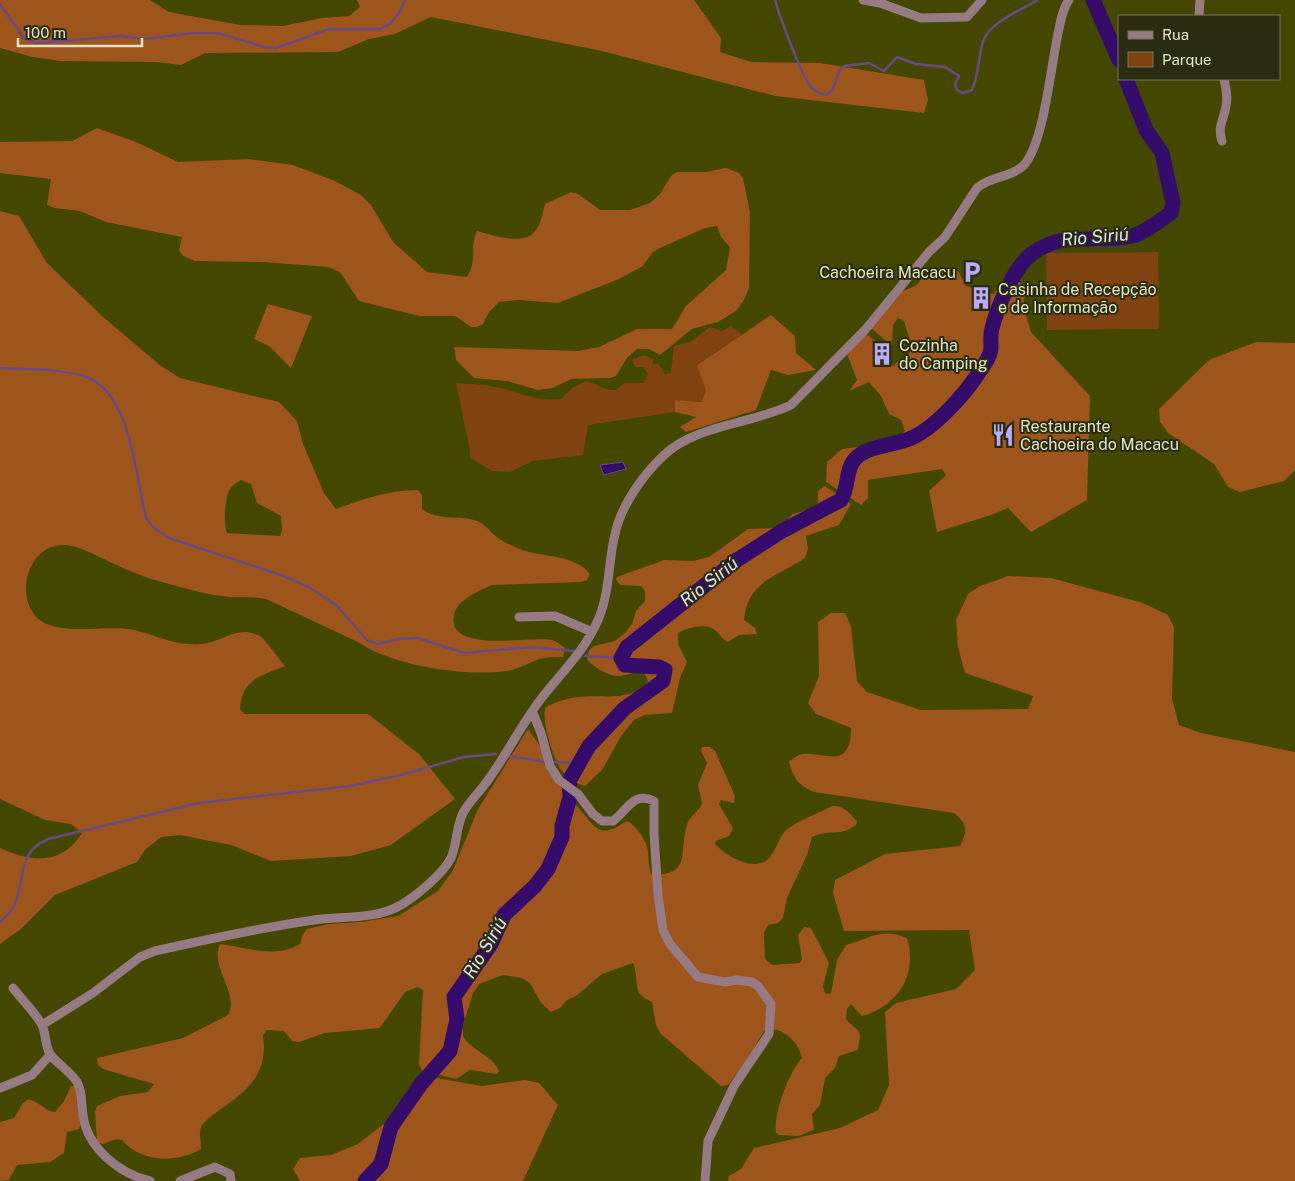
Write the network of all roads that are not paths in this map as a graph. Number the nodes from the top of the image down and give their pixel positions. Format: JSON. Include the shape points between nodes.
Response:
{"nodes":[{"id":1,"x":863,"y":0,"type":"edge"},
{"id":2,"x":982,"y":0,"type":"edge"},
{"id":3,"x":1068,"y":0,"type":"edge"},
{"id":4,"x":1200,"y":0,"type":"edge"},
{"id":5,"x":1199,"y":15,"type":"edge"},
{"id":6,"x":1224,"y":80,"type":"edge"},
{"id":7,"x":1222,"y":141,"type":"dead end"},
{"id":8,"x":519,"y":617,"type":"dead end"},
{"id":9,"x":592,"y":632,"type":"junction"},
{"id":10,"x":532,"y":713,"type":"junction"},
{"id":11,"x":13,"y":988,"type":"dead end"},
{"id":12,"x":42,"y":1025,"type":"junction"},
{"id":13,"x":50,"y":1055,"type":"junction"},
{"id":14,"x":0,"y":1088,"type":"edge"},
{"id":15,"x":150,"y":1181,"type":"edge"},
{"id":16,"x":180,"y":1181,"type":"edge"},
{"id":17,"x":231,"y":1181,"type":"edge"},
{"id":18,"x":704,"y":1181,"type":"edge"}],
"edges":[{"from":1,"to":2,"type":"street","via":[[930,19],[967,17]]},
{"from":3,"to":9,"type":"street","via":[[1056,40],[1037,139],[1025,164],[1017,171],[976,188],[945,236],[865,330],[791,405],[692,437],[662,456],[619,516],[608,587],[600,617]]},
{"from":4,"to":5,"type":"street"},
{"from":6,"to":7,"type":"street","via":[[1226,107],[1219,126]]},
{"from":8,"to":9,"type":"street","via":[[556,616]]},
{"from":9,"to":10,"type":"street"},
{"from":10,"to":12,"type":"street","via":[[488,781],[466,808],[451,858],[430,883],[400,906],[364,916],[318,919],[257,929],[155,951],[140,957]]},
{"from":10,"to":18,"type":"street","via":[[550,766],[602,821],[613,821],[638,798],[654,801],[659,900],[663,930],[670,944],[698,977],[724,982],[752,982],[771,1004],[769,1034],[734,1086],[708,1140]]},
{"from":11,"to":12,"type":"street"},
{"from":12,"to":13,"type":"street"},
{"from":13,"to":14,"type":"street","via":[[32,1075]]},
{"from":13,"to":15,"type":"street","via":[[76,1081],[88,1133],[96,1147],[117,1165],[138,1178]]},
{"from":16,"to":17,"type":"street","via":[[215,1168],[230,1174]]}]}
